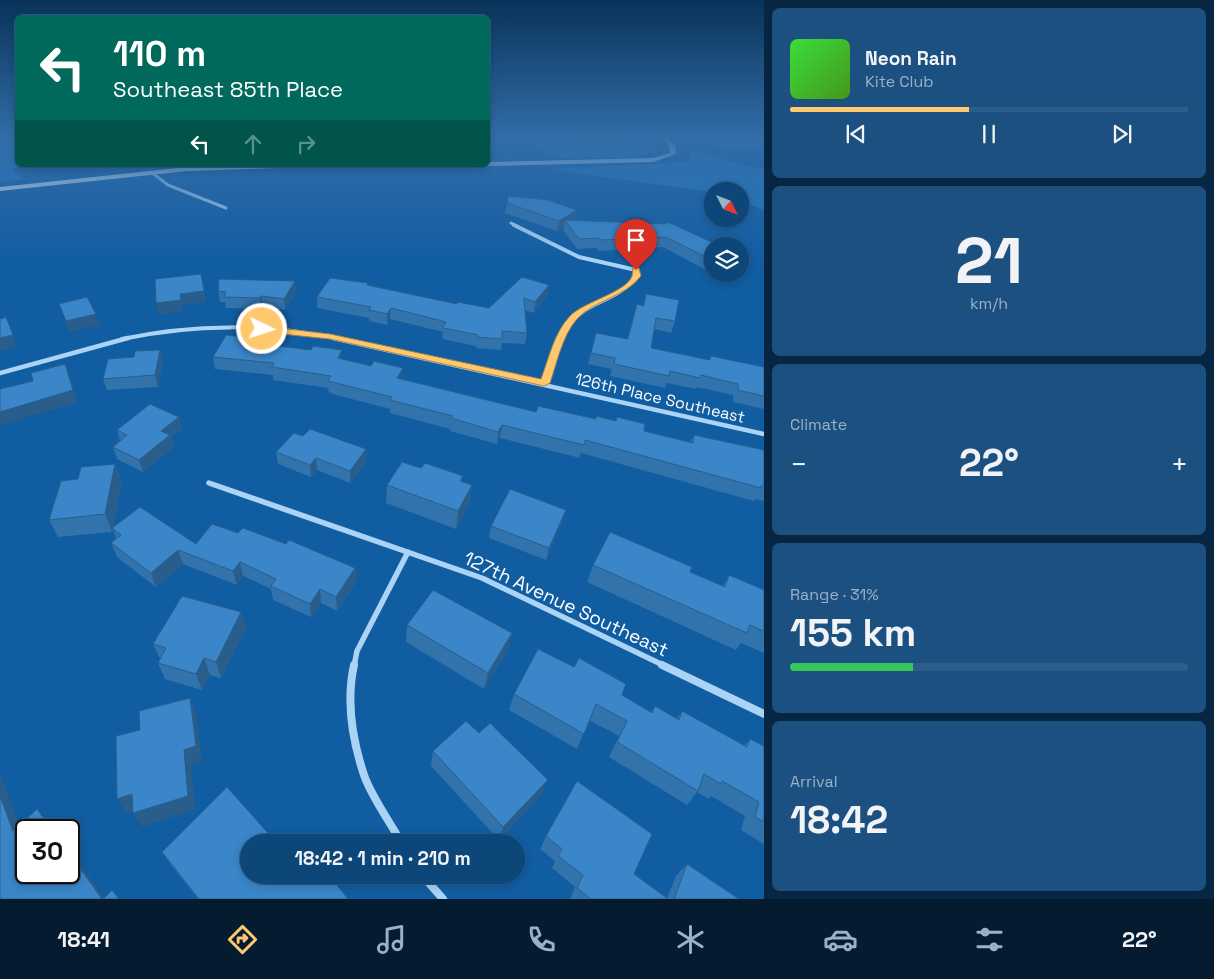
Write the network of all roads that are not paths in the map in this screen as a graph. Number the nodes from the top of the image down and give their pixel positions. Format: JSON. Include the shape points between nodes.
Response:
{"nodes":[{"id":1,"x":89,"y":179,"type":"edge"},
{"id":2,"x":161,"y":179,"type":"edge"},
{"id":3,"x":0,"y":189,"type":"edge"},
{"id":4,"x":226,"y":208,"type":"dead end"},
{"id":5,"x":511,"y":223,"type":"dead end"},
{"id":6,"x":0,"y":373,"type":"edge"},
{"id":7,"x":544,"y":383,"type":"junction"},
{"id":8,"x":764,"y":434,"type":"edge"},
{"id":9,"x":209,"y":483,"type":"dead end"},
{"id":10,"x":408,"y":552,"type":"junction"},
{"id":11,"x":764,"y":714,"type":"edge"},
{"id":12,"x":396,"y":834,"type":"edge"},
{"id":13,"x":430,"y":884,"type":"edge"},
{"id":14,"x":443,"y":899,"type":"edge"}],
"edges":[{"from":1,"to":3,"type":"street"},
{"from":2,"to":4,"type":"street","via":[[173,187]]},
{"from":5,"to":7,"type":"street","via":[[579,257],[636,270],[636,276],[626,288],[574,317],[562,333]]},
{"from":6,"to":7,"type":"street","name":"126th Place Southeast","via":[[140,336],[226,327],[330,337]]},
{"from":7,"to":8,"type":"street","name":"126th Place Southeast"},
{"from":9,"to":10,"type":"street","name":"127th Avenue Southeast"},
{"from":10,"to":11,"type":"street","name":"127th Avenue Southeast","via":[[482,578]]},
{"from":10,"to":12,"type":"street","via":[[357,651],[350,684],[350,712],[364,776]]},
{"from":13,"to":14,"type":"street"}]}
